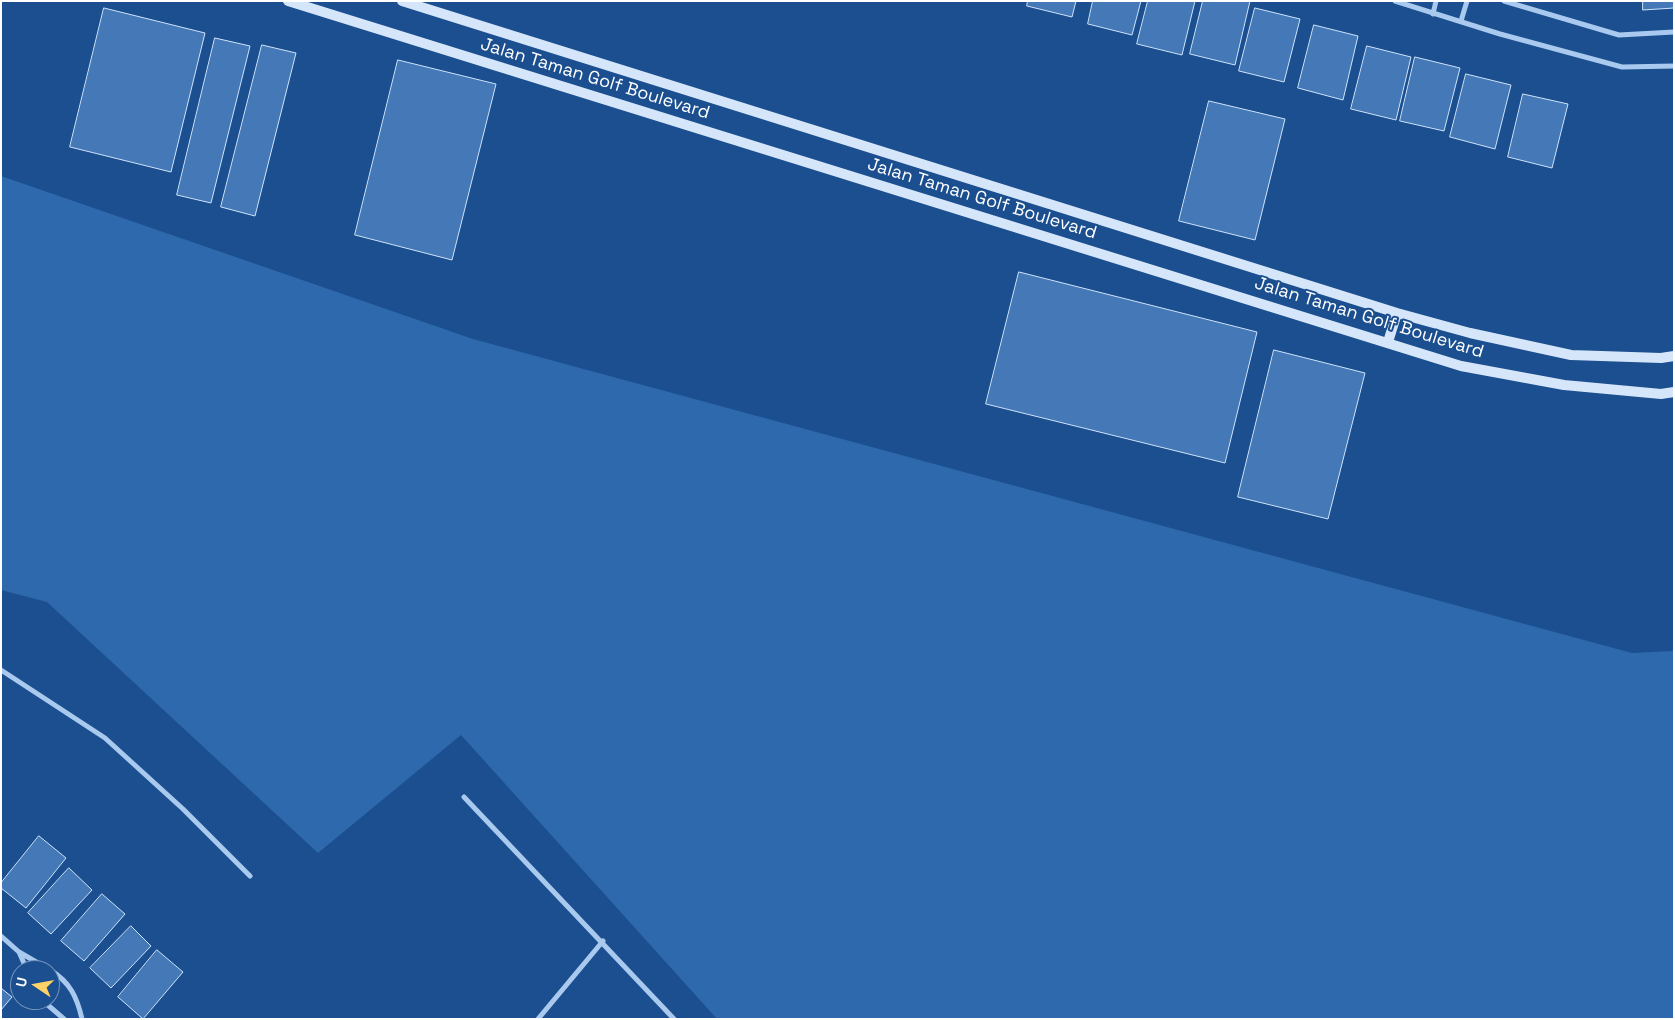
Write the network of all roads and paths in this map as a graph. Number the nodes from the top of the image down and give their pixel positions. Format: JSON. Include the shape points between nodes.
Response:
{"nodes":[{"id":1,"x":288,"y":1,"type":"edge"},
{"id":2,"x":402,"y":1,"type":"edge"},
{"id":3,"x":1395,"y":1,"type":"edge"},
{"id":4,"x":1436,"y":1,"type":"edge"},
{"id":5,"x":1468,"y":1,"type":"edge"},
{"id":6,"x":1504,"y":1,"type":"edge"},
{"id":7,"x":1433,"y":14,"type":"junction"},
{"id":8,"x":1461,"y":22,"type":"junction"},
{"id":9,"x":1674,"y":32,"type":"edge"},
{"id":10,"x":1674,"y":66,"type":"edge"},
{"id":11,"x":1397,"y":313,"type":"junction"},
{"id":12,"x":1388,"y":342,"type":"junction"},
{"id":13,"x":1674,"y":356,"type":"edge"},
{"id":14,"x":1674,"y":392,"type":"edge"},
{"id":15,"x":1,"y":670,"type":"edge"},
{"id":16,"x":464,"y":797,"type":"dead end"},
{"id":17,"x":250,"y":876,"type":"dead end"},
{"id":18,"x":1,"y":936,"type":"edge"},
{"id":19,"x":602,"y":941,"type":"junction"},
{"id":20,"x":19,"y":952,"type":"junction"},
{"id":21,"x":23,"y":960,"type":"edge"},
{"id":22,"x":33,"y":960,"type":"edge"},
{"id":23,"x":60,"y":977,"type":"edge"},
{"id":24,"x":54,"y":1010,"type":"edge"},
{"id":25,"x":64,"y":1019,"type":"edge"},
{"id":26,"x":82,"y":1019,"type":"edge"},
{"id":27,"x":538,"y":1019,"type":"edge"},
{"id":28,"x":674,"y":1019,"type":"edge"}],
"edges":[{"from":1,"to":12,"type":"street","name":"Jalan Taman Golf Boulevard"},
{"from":2,"to":11,"type":"street","name":"Jalan Taman Golf Boulevard"},
{"from":3,"to":7,"type":"street"},
{"from":4,"to":7,"type":"street"},
{"from":5,"to":8,"type":"street"},
{"from":6,"to":9,"type":"street","via":[[1619,35]]},
{"from":7,"to":8,"type":"street"},
{"from":8,"to":10,"type":"street","via":[[1622,67]]},
{"from":11,"to":12,"type":"street"},
{"from":11,"to":13,"type":"street","name":"Jalan Taman Golf Boulevard","via":[[1470,333],[1571,354]]},
{"from":12,"to":14,"type":"street","name":"Jalan Taman Golf Boulevard","via":[[1461,366],[1564,385],[1661,394]]},
{"from":15,"to":17,"type":"street","via":[[105,738],[183,808]]},
{"from":16,"to":19,"type":"street"},
{"from":18,"to":20,"type":"street"},
{"from":19,"to":27,"type":"street"},
{"from":19,"to":28,"type":"street"},
{"from":20,"to":21,"type":"street"},
{"from":20,"to":22,"type":"street"},
{"from":23,"to":26,"type":"street","via":[[74,993]]},
{"from":24,"to":25,"type":"street"}]}
